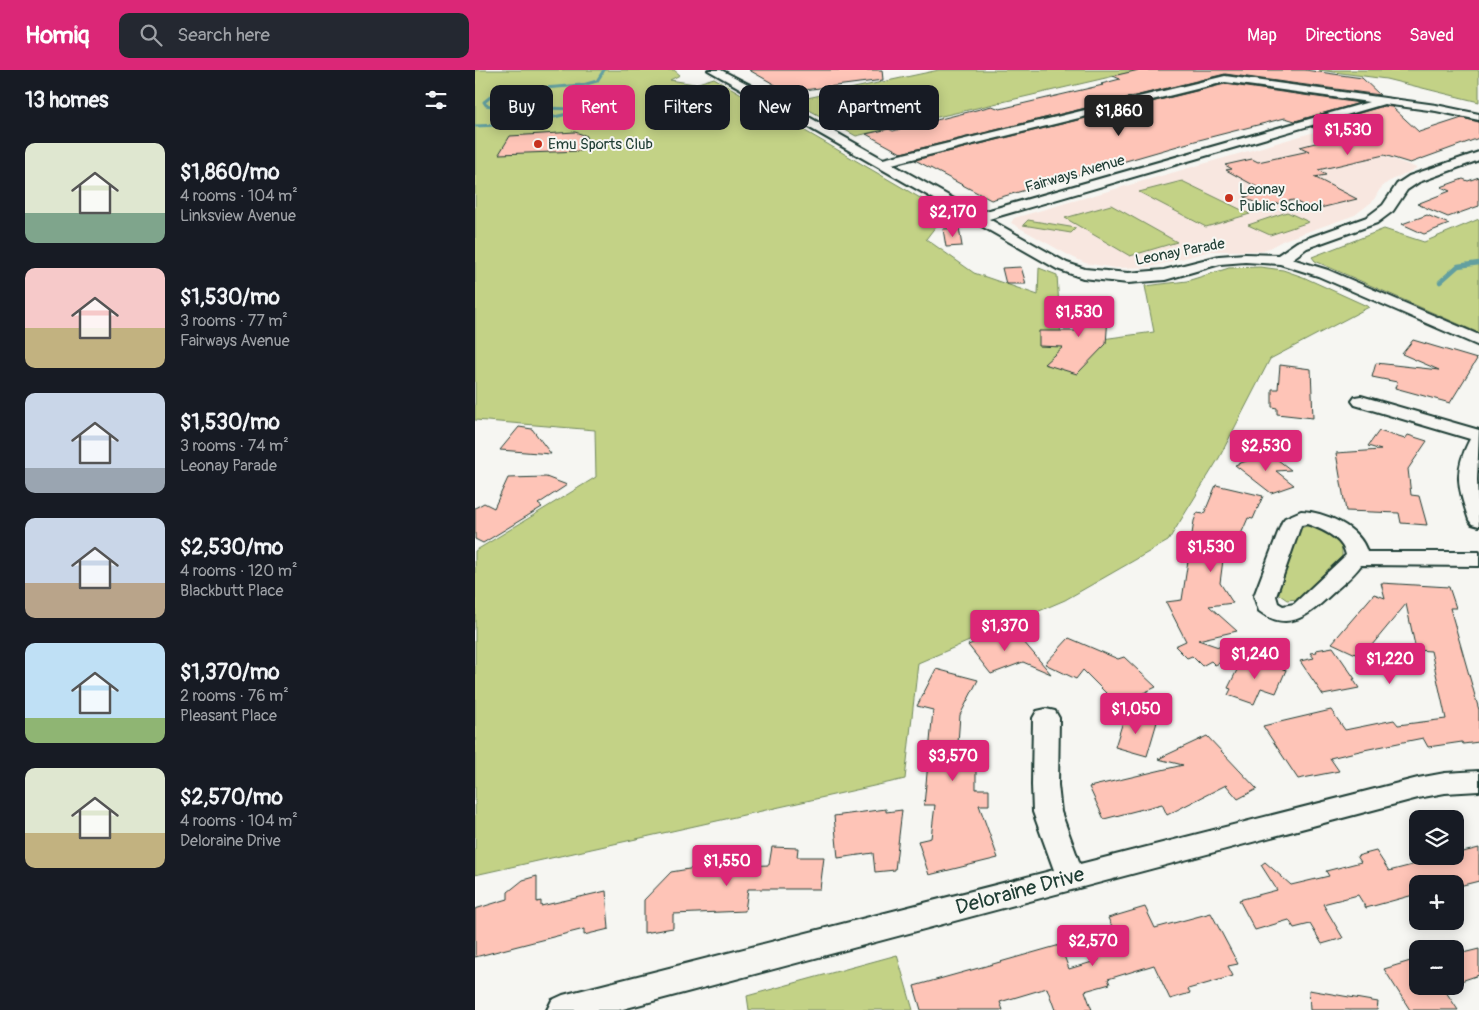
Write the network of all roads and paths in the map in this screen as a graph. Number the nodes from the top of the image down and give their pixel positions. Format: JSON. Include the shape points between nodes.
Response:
{"nodes":[{"id":1,"x":713,"y":70,"type":"edge"},
{"id":2,"x":1381,"y":100,"type":"junction"},
{"id":3,"x":1479,"y":117,"type":"edge"},
{"id":4,"x":1479,"y":156,"type":"edge"},
{"id":5,"x":882,"y":163,"type":"junction"},
{"id":6,"x":978,"y":218,"type":"junction"},
{"id":7,"x":1281,"y":260,"type":"junction"},
{"id":8,"x":1479,"y":341,"type":"edge"},
{"id":9,"x":1361,"y":401,"type":"dead end"},
{"id":10,"x":1479,"y":436,"type":"edge"},
{"id":11,"x":1479,"y":440,"type":"edge"},
{"id":12,"x":1479,"y":520,"type":"edge"},
{"id":13,"x":1355,"y":558,"type":"junction"},
{"id":14,"x":1479,"y":559,"type":"edge"},
{"id":15,"x":1047,"y":718,"type":"dead end"},
{"id":16,"x":1479,"y":781,"type":"edge"},
{"id":17,"x":1071,"y":877,"type":"junction"},
{"id":18,"x":563,"y":1010,"type":"edge"}],
"edges":[{"from":1,"to":5,"type":"street","name":"Leonay Parade"},
{"from":2,"to":3,"type":"street"},
{"from":2,"to":5,"type":"street","via":[[1220,80]]},
{"from":2,"to":6,"type":"street","name":"Fairways Avenue","via":[[1372,106]]},
{"from":4,"to":7,"type":"street","via":[[1409,182],[1372,220],[1302,245]]},
{"from":5,"to":6,"type":"street","name":"Leonay Parade"},
{"from":6,"to":7,"type":"street","name":"Leonay Parade","via":[[1055,263],[1097,275],[1146,277],[1219,260]]},
{"from":7,"to":8,"type":"street","name":"Leonay Parade","via":[[1323,274]]},
{"from":9,"to":10,"type":"street"},
{"from":11,"to":12,"type":"street","via":[[1467,470]]},
{"from":13,"to":13,"type":"street","via":[[1302,609],[1282,613],[1267,606],[1265,596],[1292,522],[1296,519],[1310,517],[1325,523],[1354,544]]},
{"from":13,"to":14,"type":"street"},
{"from":15,"to":17,"type":"street","via":[[1047,812]]},
{"from":16,"to":17,"type":"street","name":"Deloraine Drive","via":[[1418,788]]},
{"from":17,"to":18,"type":"street","name":"Deloraine Drive"}]}
